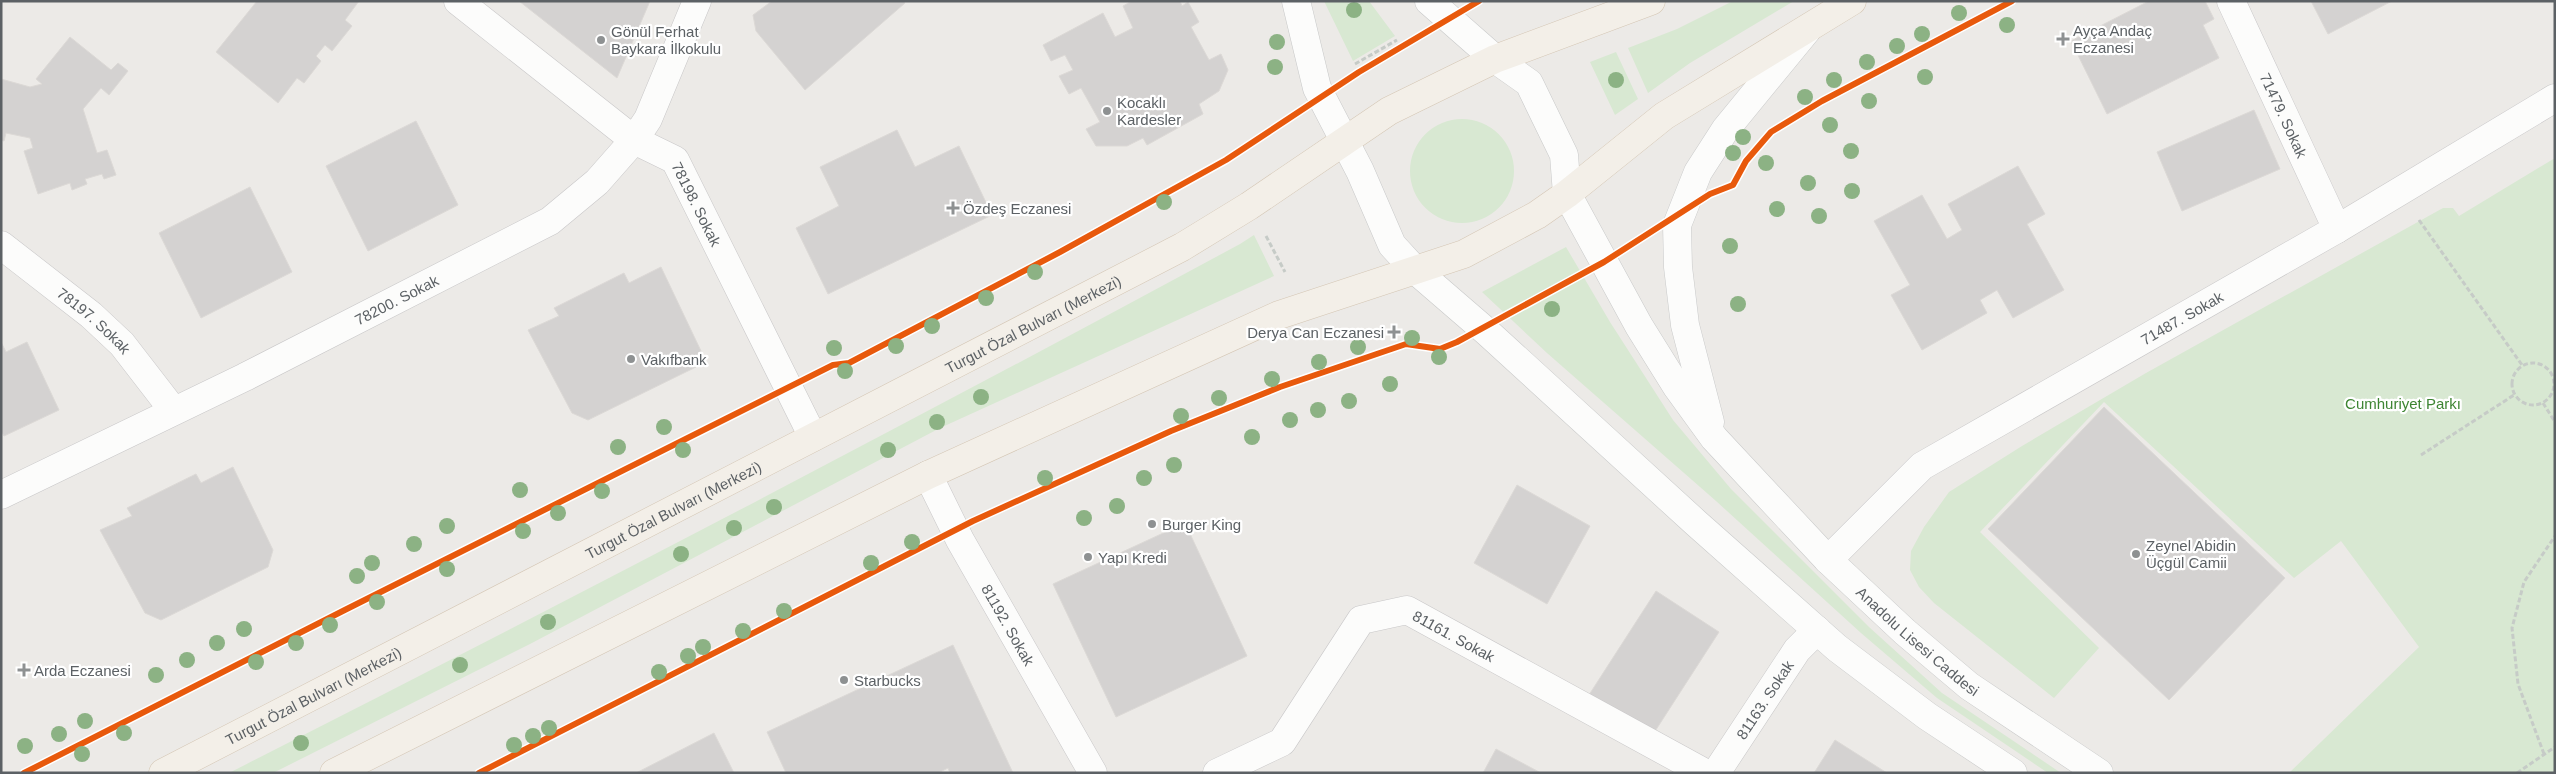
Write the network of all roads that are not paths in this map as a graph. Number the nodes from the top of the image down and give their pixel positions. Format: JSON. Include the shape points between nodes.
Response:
{"nodes":[{"id":1,"x":458,"y":1,"type":"edge"},
{"id":2,"x":697,"y":1,"type":"edge"},
{"id":3,"x":1296,"y":1,"type":"edge"},
{"id":4,"x":1429,"y":1,"type":"edge"},
{"id":5,"x":1651,"y":1,"type":"edge"},
{"id":6,"x":1852,"y":1,"type":"edge"},
{"id":7,"x":2232,"y":1,"type":"edge"},
{"id":8,"x":1810,"y":27,"type":"junction"},
{"id":9,"x":1495,"y":60,"type":"junction"},
{"id":10,"x":2555,"y":98,"type":"edge"},
{"id":11,"x":634,"y":140,"type":"junction"},
{"id":12,"x":1344,"y":140,"type":"junction"},
{"id":13,"x":1567,"y":194,"type":"junction"},
{"id":14,"x":2337,"y":229,"type":"junction"},
{"id":15,"x":1,"y":245,"type":"edge"},
{"id":16,"x":1414,"y":269,"type":"junction"},
{"id":17,"x":173,"y":410,"type":"junction"},
{"id":18,"x":813,"y":437,"type":"junction"},
{"id":19,"x":1714,"y":438,"type":"junction"},
{"id":20,"x":928,"y":475,"type":"junction"},
{"id":21,"x":1,"y":495,"type":"edge"},
{"id":22,"x":1828,"y":560,"type":"junction"},
{"id":23,"x":1817,"y":630,"type":"junction"},
{"id":24,"x":163,"y":773,"type":"edge"},
{"id":25,"x":334,"y":773,"type":"edge"},
{"id":26,"x":1093,"y":773,"type":"edge"},
{"id":27,"x":1217,"y":773,"type":"edge"},
{"id":28,"x":1705,"y":773,"type":"edge"},
{"id":29,"x":1716,"y":773,"type":"edge"},
{"id":30,"x":2013,"y":773,"type":"edge"},
{"id":31,"x":2099,"y":773,"type":"edge"}],
"edges":[{"from":1,"to":11,"type":"street","name":"78198. Sokak"},
{"from":2,"to":11,"type":"street","name":"78200. Sokak","via":[[648,119]]},
{"from":3,"to":12,"type":"street","via":[[1317,88]]},
{"from":4,"to":9,"type":"street"},
{"from":5,"to":9,"type":"main road","name":"Turgut Özal Bulvarı (Merkezi)"},
{"from":6,"to":8,"type":"main road"},
{"from":7,"to":14,"type":"street","name":"71479. Sokak"},
{"from":8,"to":13,"type":"main road","via":[[1664,116]]},
{"from":8,"to":19,"type":"street","via":[[1724,130],[1698,172],[1677,225],[1685,325]]},
{"from":9,"to":12,"type":"main road","name":"Turgut Özal Bulvarı (Merkezi)","via":[[1389,111]]},
{"from":9,"to":13,"type":"street","via":[[1529,83],[1564,155]]},
{"from":10,"to":14,"type":"street","name":"71487. Sokak"},
{"from":11,"to":17,"type":"street","name":"78200. Sokak","via":[[597,182],[550,221],[245,377]]},
{"from":11,"to":18,"type":"street","name":"78198. Sokak","via":[[675,160]]},
{"from":12,"to":16,"type":"street","via":[[1392,245]]},
{"from":12,"to":18,"type":"main road","name":"Turgut Özal Bulvarı (Merkezi)","via":[[1250,206],[1182,247]]},
{"from":13,"to":16,"type":"main road","via":[[1537,215],[1464,254]]},
{"from":13,"to":19,"type":"street","name":"Anadolu Lisesi Caddesi","via":[[1639,326]]},
{"from":14,"to":22,"type":"street","name":"71487. Sokak","via":[[1922,466]]},
{"from":15,"to":17,"type":"street","name":"78197. Sokak","via":[[91,315],[122,344]]},
{"from":16,"to":20,"type":"main road","via":[[1279,315]]},
{"from":16,"to":23,"type":"street"},
{"from":17,"to":21,"type":"street","name":"78200. Sokak"},
{"from":18,"to":24,"type":"main road","name":"Turgut Özal Bulvarı (Merkezi)"},
{"from":19,"to":22,"type":"street","name":"Anadolu Lisesi Caddesi"},
{"from":20,"to":25,"type":"main road"},
{"from":20,"to":26,"type":"street","name":"81192. Sokak","via":[[960,540]]},
{"from":22,"to":31,"type":"street","name":"Anadolu Lisesi Caddesi","via":[[1968,686]]},
{"from":23,"to":29,"type":"street","name":"81163. Sokak","via":[[1797,650]]},
{"from":23,"to":30,"type":"street","via":[[1926,716]]},
{"from":27,"to":28,"type":"street","name":"81161. Sokak","via":[[1282,742],[1361,620],[1407,610]]}]}
